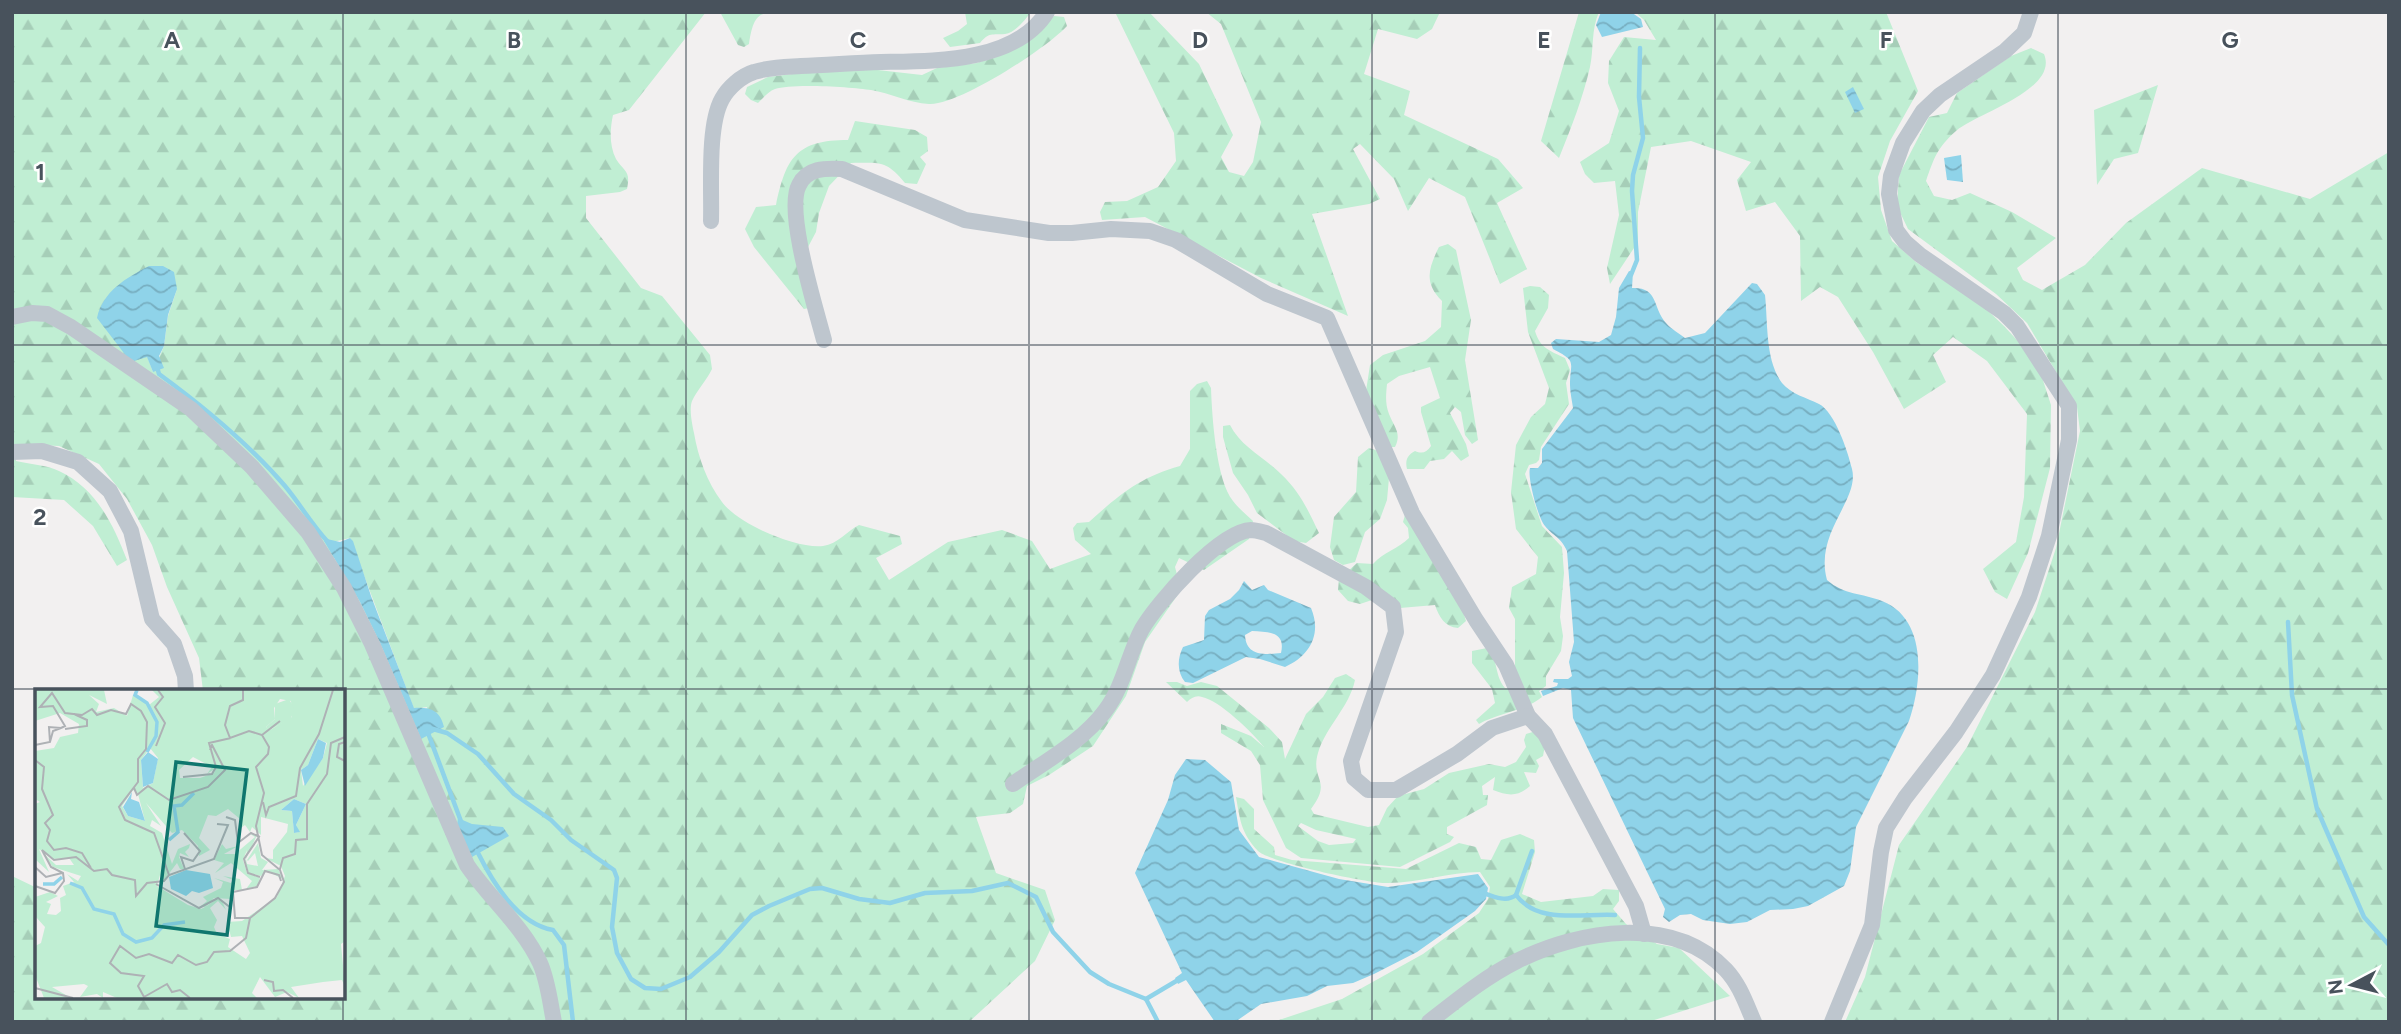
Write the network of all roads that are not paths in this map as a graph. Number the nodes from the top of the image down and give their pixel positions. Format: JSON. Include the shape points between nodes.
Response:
{"nodes":[{"id":1,"x":1047,"y":12,"type":"edge"},
{"id":2,"x":2031,"y":12,"type":"edge"},
{"id":3,"x":712,"y":220,"type":"dead end"},
{"id":4,"x":12,"y":317,"type":"edge"},
{"id":5,"x":824,"y":340,"type":"dead end"},
{"id":6,"x":12,"y":452,"type":"edge"},
{"id":7,"x":186,"y":689,"type":"edge"},
{"id":8,"x":1528,"y":716,"type":"junction"},
{"id":9,"x":1013,"y":784,"type":"dead end"},
{"id":10,"x":1644,"y":934,"type":"junction"},
{"id":11,"x":554,"y":1022,"type":"edge"},
{"id":12,"x":1429,"y":1022,"type":"edge"},
{"id":13,"x":1754,"y":1022,"type":"edge"},
{"id":14,"x":1832,"y":1022,"type":"edge"}],
"edges":[{"from":1,"to":3,"type":"street","via":[[1020,38],[961,58],[751,73],[728,91],[717,115]]},
{"from":2,"to":14,"type":"street","via":[[2024,33],[2015,42],[1923,111],[1903,144],[1889,194],[1896,230],[1905,242],[2017,326],[2069,406],[2069,440],[2049,536],[2029,597],[1993,675],[1886,828],[1872,925]]},
{"from":4,"to":11,"type":"street","via":[[47,314],[191,409],[252,467],[308,532],[372,644],[467,865],[540,963]]},
{"from":5,"to":8,"type":"street","via":[[803,261],[795,202],[798,186],[807,174],[822,168],[842,169],[965,220],[1049,233],[1150,231],[1176,240],[1267,294],[1327,318],[1412,513],[1506,665]]},
{"from":6,"to":7,"type":"street","via":[[42,452],[78,462],[110,491],[131,531],[152,620],[174,644]]},
{"from":8,"to":9,"type":"street","via":[[1492,728],[1396,790],[1368,790],[1354,778],[1351,761],[1396,632],[1392,607],[1366,587],[1266,533],[1250,530],[1230,538],[1159,603],[1141,631],[1105,711],[1083,734]]},
{"from":8,"to":10,"type":"street","via":[[1545,734],[1636,906]]},
{"from":10,"to":12,"type":"street","via":[[1578,939],[1543,949],[1469,989]]},
{"from":10,"to":13,"type":"street","via":[[1684,940],[1709,954],[1742,992]]}]}
